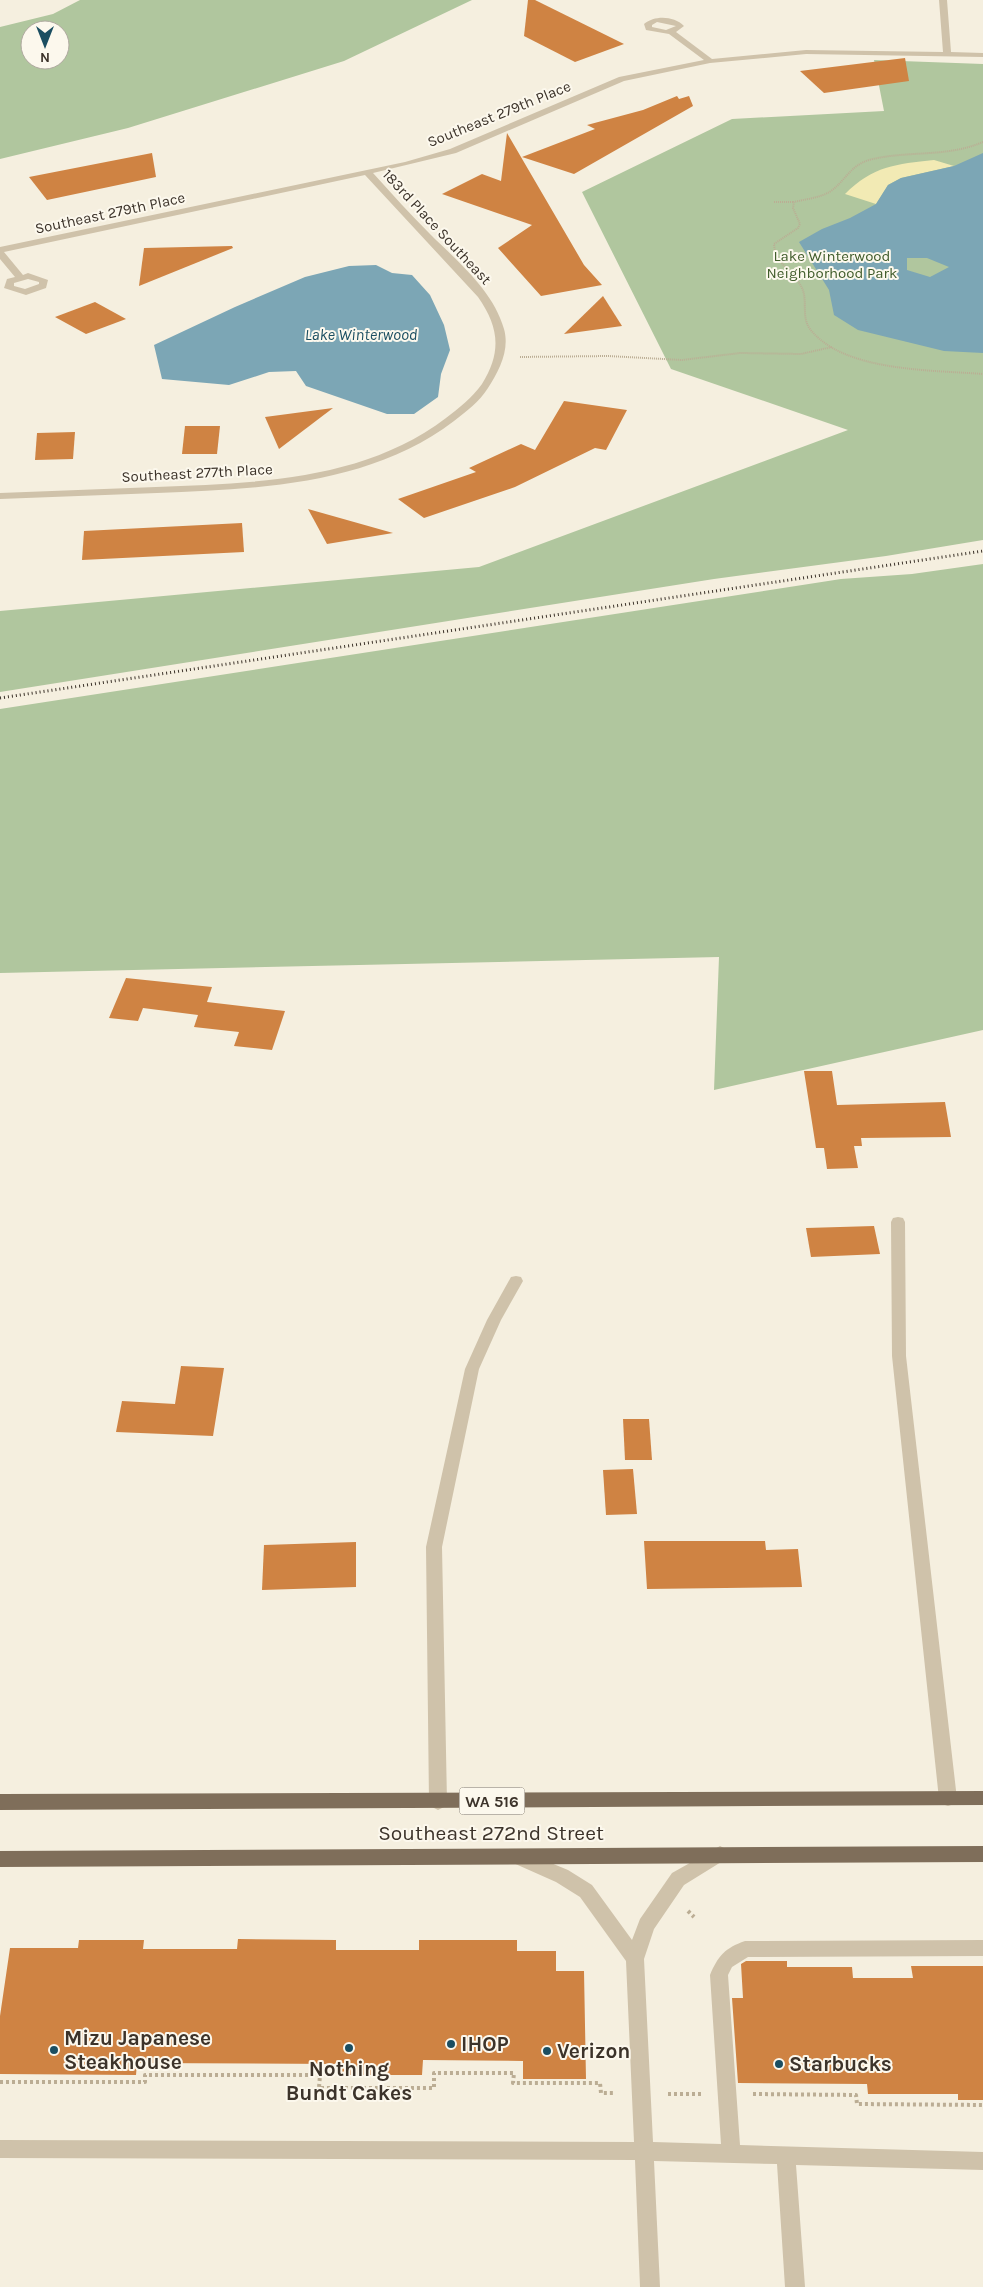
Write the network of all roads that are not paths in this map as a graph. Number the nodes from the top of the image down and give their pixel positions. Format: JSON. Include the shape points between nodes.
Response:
{"nodes":[{"id":1,"x":943,"y":0,"type":"edge"},
{"id":2,"x":671,"y":32,"type":"dead end"},
{"id":3,"x":947,"y":54,"type":"junction"},
{"id":4,"x":983,"y":55,"type":"edge"},
{"id":5,"x":710,"y":61,"type":"junction"},
{"id":6,"x":368,"y":173,"type":"junction"},
{"id":7,"x":0,"y":252,"type":"edge"},
{"id":8,"x":20,"y":277,"type":"dead end"},
{"id":9,"x":391,"y":455,"type":"joint"},
{"id":10,"x":0,"y":496,"type":"edge"},
{"id":11,"x":898,"y":1222,"type":"dead end"},
{"id":12,"x":516,"y":1281,"type":"dead end"},
{"id":13,"x":983,"y":1798,"type":"edge"},
{"id":14,"x":948,"y":1799,"type":"junction"},
{"id":15,"x":0,"y":1802,"type":"edge"},
{"id":16,"x":438,"y":1802,"type":"junction"},
{"id":17,"x":720,"y":1854,"type":"junction"},
{"id":18,"x":983,"y":1854,"type":"edge"},
{"id":19,"x":512,"y":1855,"type":"junction"},
{"id":20,"x":0,"y":1859,"type":"edge"},
{"id":21,"x":983,"y":1948,"type":"edge"},
{"id":22,"x":635,"y":1959,"type":"junction"},
{"id":23,"x":0,"y":2149,"type":"edge"},
{"id":24,"x":644,"y":2151,"type":"junction"},
{"id":25,"x":731,"y":2153,"type":"junction"},
{"id":26,"x":786,"y":2154,"type":"junction"},
{"id":27,"x":983,"y":2161,"type":"edge"},
{"id":28,"x":650,"y":2287,"type":"edge"},
{"id":29,"x":795,"y":2287,"type":"edge"}],
"edges":[{"from":1,"to":3,"type":"street"},
{"from":2,"to":5,"type":"street"},
{"from":3,"to":4,"type":"street","name":"Southeast 279th Place"},
{"from":3,"to":5,"type":"street","name":"Southeast 279th Place","via":[[806,52]]},
{"from":5,"to":6,"type":"street","name":"Southeast 279th Place","via":[[622,79],[452,151]]},
{"from":6,"to":7,"type":"street","name":"Southeast 279th Place"},
{"from":6,"to":9,"type":"street","name":"183rd Place Southeast","via":[[480,292],[500,332],[493,373],[478,396],[433,432]]},
{"from":7,"to":8,"type":"street"},
{"from":9,"to":10,"type":"street","name":"Southeast 277th Place","via":[[326,476],[278,484]]},
{"from":11,"to":14,"type":"street","via":[[899,1356]]},
{"from":12,"to":16,"type":"street","via":[[472,1369],[434,1547]]},
{"from":13,"to":14,"type":"main road","name":"Southeast 272nd Street","number":"WA 516"},
{"from":14,"to":16,"type":"main road","name":"Southeast 272nd Street","number":"WA 516"},
{"from":15,"to":16,"type":"main road","name":"Southeast 272nd Street","number":"WA 516"},
{"from":17,"to":18,"type":"main road","name":"Southeast 272nd Street"},
{"from":17,"to":19,"type":"main road","name":"Southeast 272nd Street"},
{"from":17,"to":22,"type":"street","via":[[678,1880],[646,1925]]},
{"from":19,"to":20,"type":"main road","name":"Southeast 272nd Street"},
{"from":19,"to":22,"type":"street","via":[[562,1876],[586,1891]]},
{"from":21,"to":25,"type":"street","via":[[745,1949],[726,1960],[720,1976]]},
{"from":22,"to":24,"type":"street"},
{"from":23,"to":24,"type":"street"},
{"from":24,"to":25,"type":"street"},
{"from":24,"to":28,"type":"street"},
{"from":25,"to":26,"type":"street"},
{"from":26,"to":27,"type":"street"},
{"from":26,"to":29,"type":"street"}]}
